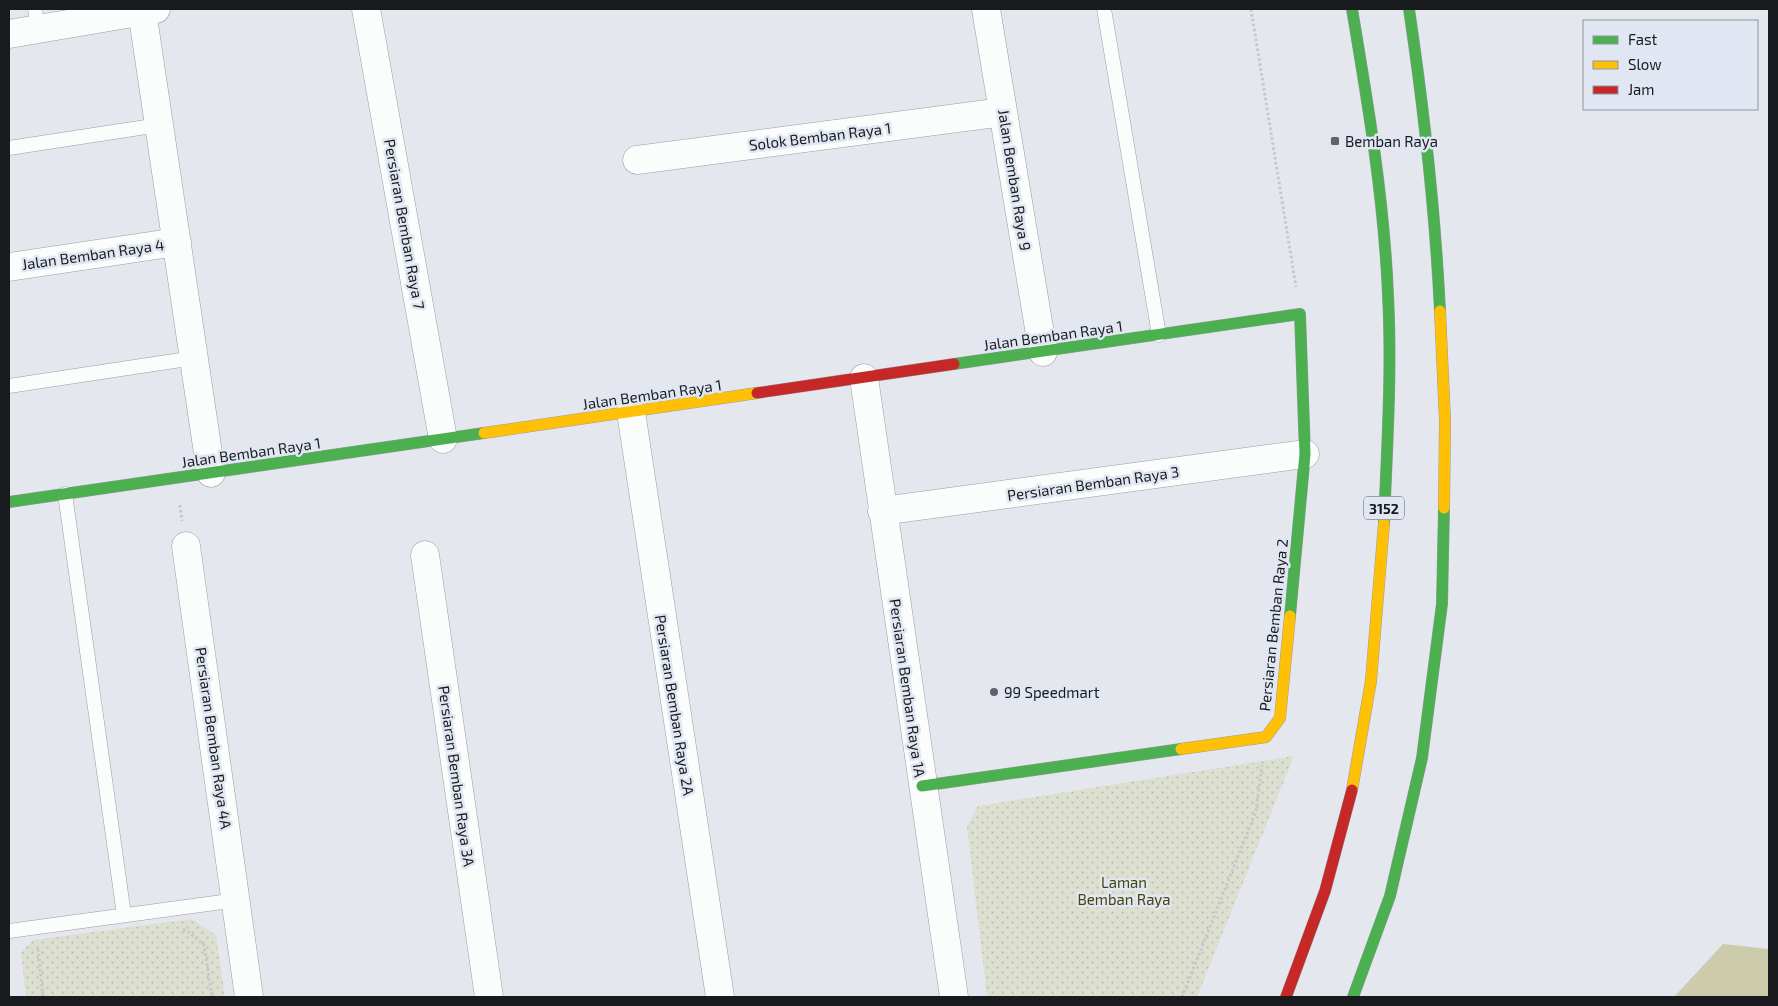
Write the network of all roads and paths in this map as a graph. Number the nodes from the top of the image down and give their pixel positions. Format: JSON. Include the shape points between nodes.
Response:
{"nodes":[{"id":1,"x":366,"y":9,"type":"edge"},
{"id":2,"x":986,"y":9,"type":"edge"},
{"id":3,"x":1104,"y":9,"type":"edge"},
{"id":4,"x":1251,"y":9,"type":"edge"},
{"id":5,"x":1352,"y":9,"type":"edge"},
{"id":6,"x":1409,"y":9,"type":"edge"},
{"id":7,"x":149,"y":10,"type":"edge"},
{"id":8,"x":37,"y":19,"type":"edge"},
{"id":9,"x":9,"y":34,"type":"edge"},
{"id":10,"x":1003,"y":112,"type":"junction"},
{"id":11,"x":159,"y":125,"type":"junction"},
{"id":12,"x":9,"y":148,"type":"edge"},
{"id":13,"x":637,"y":160,"type":"dead end"},
{"id":14,"x":177,"y":242,"type":"junction"},
{"id":15,"x":9,"y":266,"type":"edge"},
{"id":16,"x":1300,"y":314,"type":"junction"},
{"id":17,"x":1160,"y":335,"type":"junction"},
{"id":18,"x":1043,"y":352,"type":"junction"},
{"id":19,"x":194,"y":358,"type":"junction"},
{"id":20,"x":864,"y":378,"type":"junction"},
{"id":21,"x":9,"y":386,"type":"edge"},
{"id":22,"x":631,"y":412,"type":"junction"},
{"id":23,"x":443,"y":439,"type":"junction"},
{"id":24,"x":1305,"y":454,"type":"junction"},
{"id":25,"x":211,"y":473,"type":"junction"},
{"id":26,"x":176,"y":478,"type":"junction"},
{"id":27,"x":64,"y":494,"type":"junction"},
{"id":28,"x":9,"y":502,"type":"edge"},
{"id":29,"x":882,"y":511,"type":"junction"},
{"id":30,"x":186,"y":546,"type":"joint"},
{"id":31,"x":425,"y":555,"type":"dead end"},
{"id":32,"x":1266,"y":737,"type":"junction"},
{"id":33,"x":922,"y":786,"type":"junction"},
{"id":34,"x":237,"y":900,"type":"junction"},
{"id":35,"x":124,"y":916,"type":"junction"},
{"id":36,"x":9,"y":931,"type":"edge"},
{"id":37,"x":176,"y":931,"type":"dead end"},
{"id":38,"x":46,"y":948,"type":"dead end"},
{"id":39,"x":44,"y":997,"type":"edge"},
{"id":40,"x":212,"y":997,"type":"edge"},
{"id":41,"x":249,"y":997,"type":"edge"},
{"id":42,"x":489,"y":997,"type":"edge"},
{"id":43,"x":720,"y":997,"type":"edge"},
{"id":44,"x":954,"y":997,"type":"edge"},
{"id":45,"x":1182,"y":997,"type":"edge"},
{"id":46,"x":1286,"y":997,"type":"edge"},
{"id":47,"x":1353,"y":997,"type":"edge"}],
"edges":[{"from":1,"to":23,"type":"street","name":"Persiaran Bemban Raya 7"},
{"from":2,"to":10,"type":"street","name":"Jalan Bemban Raya 9"},
{"from":3,"to":17,"type":"lane"},
{"from":4,"to":16,"type":"path"},
{"from":5,"to":46,"type":"street","number":"3152","via":[[1378,184],[1387,271],[1390,406],[1382,559],[1368,707],[1343,831],[1303,956]]},
{"from":6,"to":47,"type":"street","via":[[1435,215],[1445,421],[1442,604],[1422,758],[1390,896]]},
{"from":7,"to":8,"type":"street"},
{"from":7,"to":11,"type":"street"},
{"from":8,"to":9,"type":"street"},
{"from":10,"to":13,"type":"street","name":"Solok Bemban Raya 1"},
{"from":10,"to":18,"type":"street","name":"Jalan Bemban Raya 9"},
{"from":11,"to":12,"type":"lane"},
{"from":11,"to":14,"type":"street"},
{"from":14,"to":15,"type":"street","name":"Jalan Bemban Raya 4"},
{"from":14,"to":19,"type":"street"},
{"from":16,"to":17,"type":"street","name":"Jalan Bemban Raya 1"},
{"from":16,"to":24,"type":"street","name":"Persiaran Bemban Raya 2"},
{"from":17,"to":18,"type":"street","name":"Jalan Bemban Raya 1"},
{"from":18,"to":20,"type":"street","name":"Jalan Bemban Raya 1"},
{"from":19,"to":21,"type":"lane"},
{"from":19,"to":25,"type":"street"},
{"from":20,"to":22,"type":"street","name":"Jalan Bemban Raya 1"},
{"from":20,"to":29,"type":"street","name":"Persiaran Bemban Raya 1A"},
{"from":22,"to":23,"type":"street","name":"Jalan Bemban Raya 1"},
{"from":22,"to":43,"type":"street","name":"Persiaran Bemban Raya 2A"},
{"from":23,"to":25,"type":"street","name":"Jalan Bemban Raya 1"},
{"from":24,"to":29,"type":"street","name":"Persiaran Bemban Raya 3"},
{"from":24,"to":32,"type":"street","name":"Persiaran Bemban Raya 2","via":[[1280,718]]},
{"from":25,"to":26,"type":"street","name":"Jalan Bemban Raya 1"},
{"from":26,"to":27,"type":"street","name":"Jalan Bemban Raya 1"},
{"from":26,"to":30,"type":"path"},
{"from":27,"to":28,"type":"street","name":"Jalan Bemban Raya 1"},
{"from":27,"to":35,"type":"lane"},
{"from":29,"to":33,"type":"street","name":"Persiaran Bemban Raya 1A"},
{"from":30,"to":34,"type":"street","name":"Persiaran Bemban Raya 4A"},
{"from":31,"to":42,"type":"street","name":"Persiaran Bemban Raya 3A"},
{"from":32,"to":33,"type":"street"},
{"from":32,"to":45,"type":"path","via":[[1256,810]]},
{"from":33,"to":44,"type":"street","name":"Persiaran Bemban Raya 1A"},
{"from":34,"to":35,"type":"lane"},
{"from":34,"to":41,"type":"street","name":"Persiaran Bemban Raya 4A"},
{"from":35,"to":36,"type":"lane"},
{"from":37,"to":40,"type":"path","via":[[186,930],[204,945]]},
{"from":38,"to":39,"type":"path","via":[[37,949]]}]}
